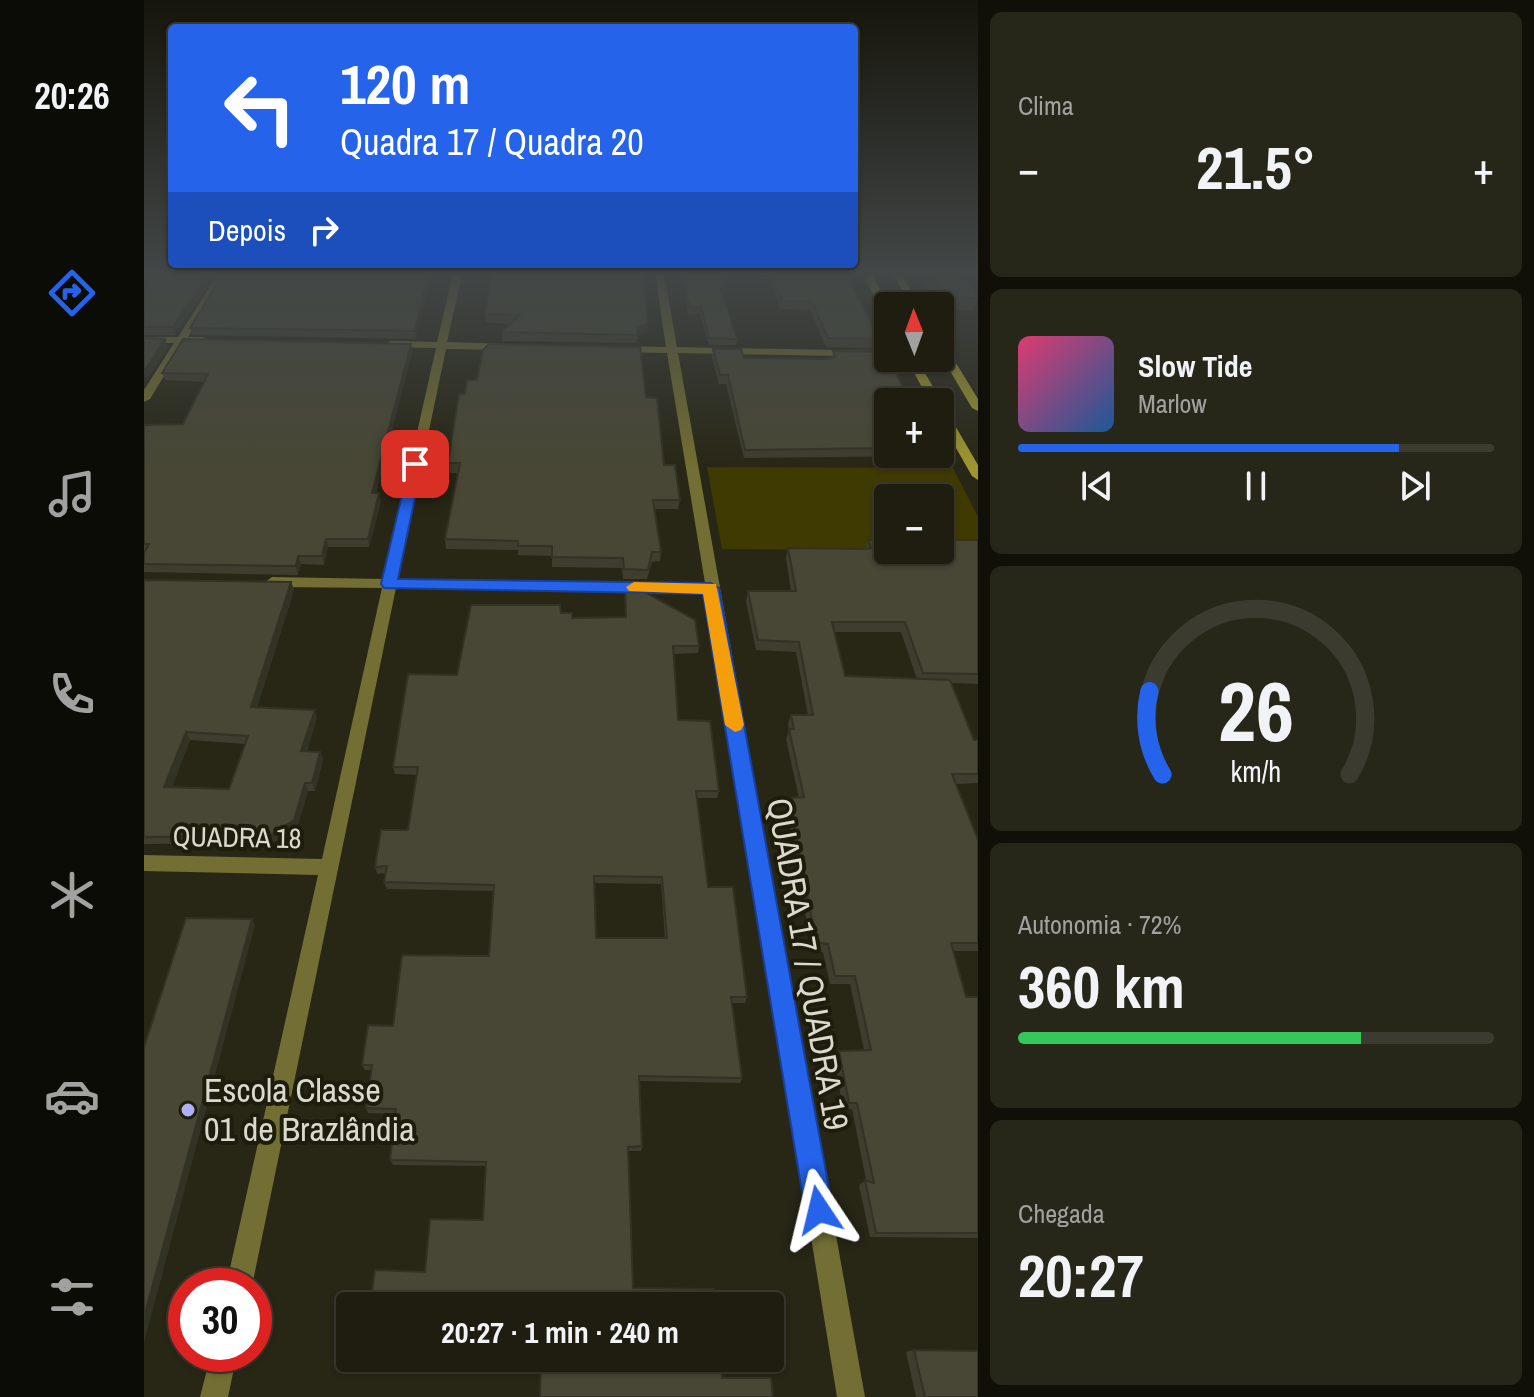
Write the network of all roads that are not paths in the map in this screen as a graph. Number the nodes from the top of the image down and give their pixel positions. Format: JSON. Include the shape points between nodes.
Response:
{"nodes":[{"id":1,"x":441,"y":339,"type":"edge"},
{"id":2,"x":669,"y":339,"type":"edge"},
{"id":3,"x":144,"y":340,"type":"edge"},
{"id":4,"x":182,"y":340,"type":"junction"},
{"id":5,"x":212,"y":341,"type":"edge"},
{"id":6,"x":379,"y":344,"type":"edge"},
{"id":7,"x":440,"y":345,"type":"junction"},
{"id":8,"x":517,"y":347,"type":"edge"},
{"id":9,"x":609,"y":349,"type":"edge"},
{"id":10,"x":671,"y":351,"type":"junction"},
{"id":11,"x":874,"y":354,"type":"edge"},
{"id":12,"x":954,"y":368,"type":"edge"},
{"id":13,"x":144,"y":399,"type":"edge"},
{"id":14,"x":978,"y":408,"type":"edge"},
{"id":15,"x":954,"y":434,"type":"edge"},
{"id":16,"x":978,"y":476,"type":"edge"},
{"id":17,"x":251,"y":582,"type":"edge"},
{"id":18,"x":389,"y":584,"type":"junction"},
{"id":19,"x":711,"y":588,"type":"junction"},
{"id":20,"x":144,"y":863,"type":"edge"},
{"id":21,"x":330,"y":867,"type":"junction"},
{"id":22,"x":243,"y":1268,"type":"edge"},
{"id":23,"x":220,"y":1372,"type":"edge"},
{"id":24,"x":214,"y":1397,"type":"edge"},
{"id":25,"x":851,"y":1397,"type":"edge"}],
"edges":[{"from":1,"to":7,"type":"street"},
{"from":2,"to":10,"type":"street","name":"QUADRA 17 / QUADRA 19"},
{"from":3,"to":4,"type":"street"},
{"from":4,"to":5,"type":"street"},
{"from":4,"to":13,"type":"street"},
{"from":6,"to":7,"type":"street"},
{"from":7,"to":8,"type":"street"},
{"from":7,"to":18,"type":"street"},
{"from":9,"to":10,"type":"street"},
{"from":10,"to":11,"type":"street"},
{"from":10,"to":19,"type":"street","name":"QUADRA 17 / QUADRA 19"},
{"from":12,"to":14,"type":"street"},
{"from":15,"to":16,"type":"street"},
{"from":17,"to":18,"type":"street"},
{"from":18,"to":19,"type":"street"},
{"from":18,"to":21,"type":"street"},
{"from":19,"to":25,"type":"street","name":"QUADRA 17 / QUADRA 19"},
{"from":20,"to":21,"type":"street","name":"QUADRA 18"},
{"from":21,"to":22,"type":"street"},
{"from":23,"to":24,"type":"street"}]}
